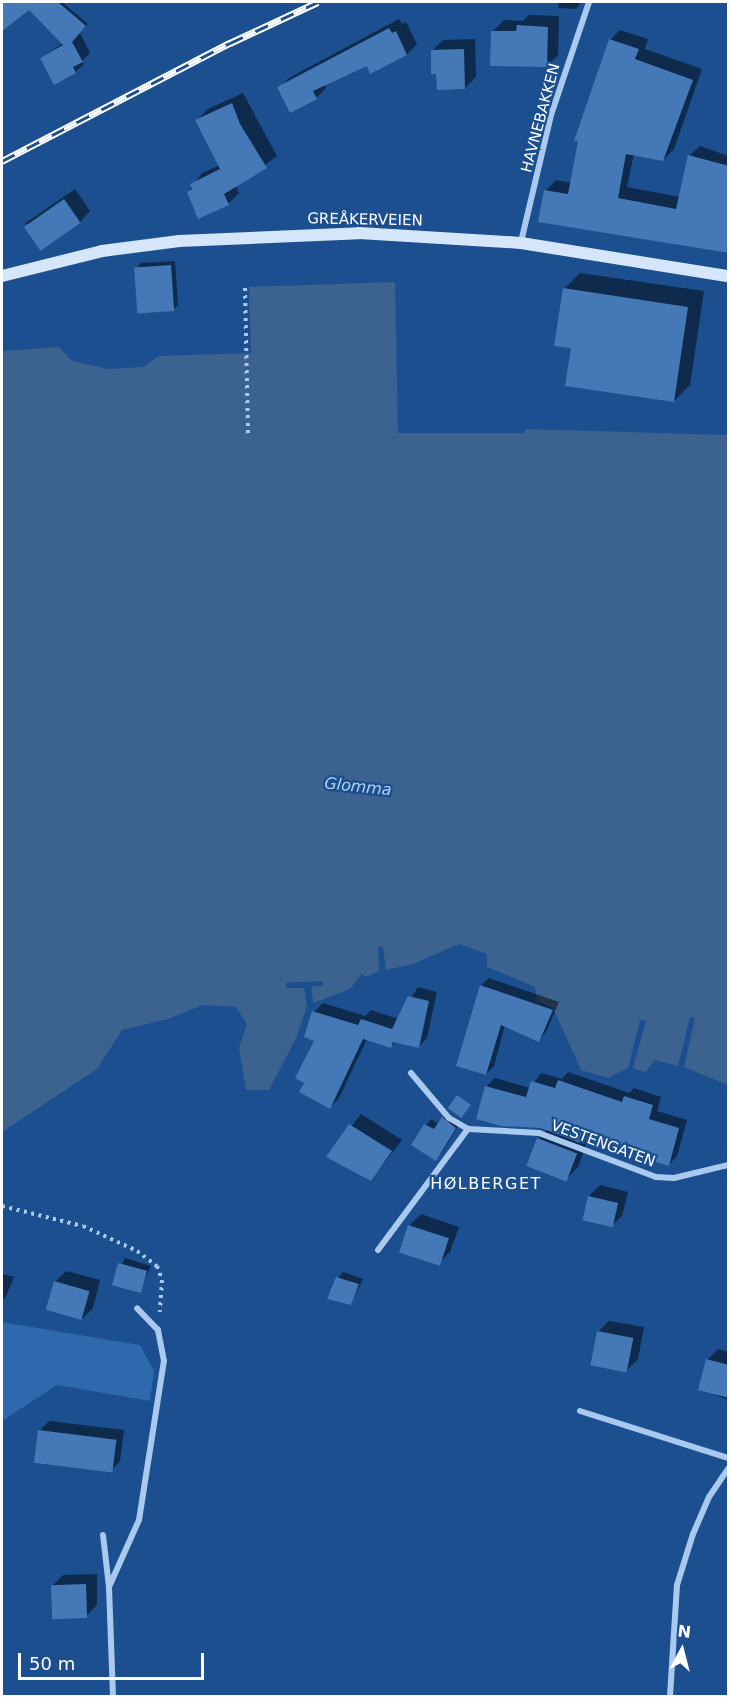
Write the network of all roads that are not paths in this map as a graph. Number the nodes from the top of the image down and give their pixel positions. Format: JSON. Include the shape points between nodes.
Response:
{"nodes":[{"id":1,"x":589,"y":2,"type":"edge"},
{"id":2,"x":521,"y":243,"type":"junction"},
{"id":3,"x":2,"y":276,"type":"edge"},
{"id":4,"x":729,"y":276,"type":"edge"},
{"id":5,"x":411,"y":1073,"type":"dead end"},
{"id":6,"x":468,"y":1129,"type":"junction"},
{"id":7,"x":729,"y":1165,"type":"edge"},
{"id":8,"x":378,"y":1250,"type":"dead end"},
{"id":9,"x":136,"y":1308,"type":"dead end"},
{"id":10,"x":580,"y":1411,"type":"dead end"},
{"id":11,"x":729,"y":1458,"type":"edge"},
{"id":12,"x":729,"y":1469,"type":"edge"},
{"id":13,"x":102,"y":1535,"type":"dead end"},
{"id":14,"x":109,"y":1587,"type":"junction"},
{"id":15,"x":113,"y":1696,"type":"edge"},
{"id":16,"x":670,"y":1696,"type":"edge"}],
"edges":[{"from":1,"to":2,"type":"street","name":"HAVNEBAKKEN","via":[[551,116]]},
{"from":2,"to":3,"type":"main road","name":"GREÅKERVEIEN","via":[[359,233],[225,236],[102,251]]},
{"from":2,"to":4,"type":"main road","name":"GREÅKERVEIEN"},
{"from":5,"to":6,"type":"street","via":[[449,1118]]},
{"from":6,"to":7,"type":"street","name":"VESTENGATEN","via":[[539,1133],[656,1177],[674,1178]]},
{"from":6,"to":8,"type":"street"},
{"from":9,"to":14,"type":"street","via":[[158,1330],[164,1361],[139,1520]]},
{"from":10,"to":11,"type":"street"},
{"from":12,"to":16,"type":"street","via":[[709,1497],[677,1585]]},
{"from":13,"to":14,"type":"street"},
{"from":14,"to":15,"type":"street","via":[[109,1670]]}]}
